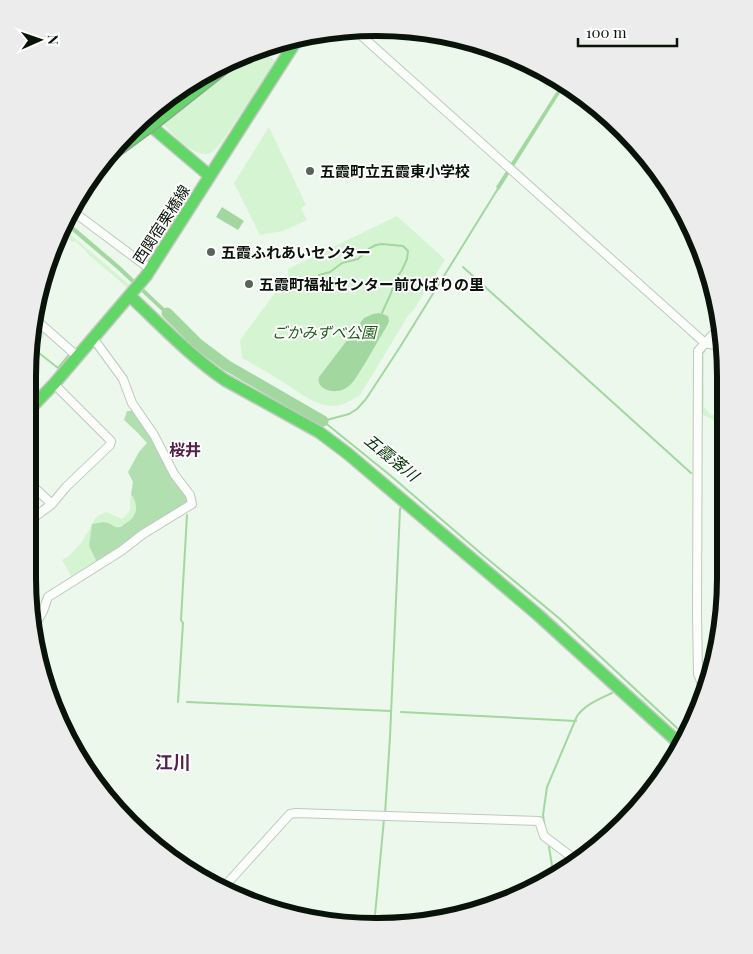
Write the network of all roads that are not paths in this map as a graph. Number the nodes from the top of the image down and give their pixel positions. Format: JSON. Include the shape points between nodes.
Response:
{"nodes":[{"id":1,"x":362,"y":37,"type":"edge"},
{"id":2,"x":292,"y":47,"type":"edge"},
{"id":3,"x":206,"y":82,"type":"edge"},
{"id":4,"x":149,"y":124,"type":"edge"},
{"id":5,"x":135,"y":137,"type":"edge"},
{"id":6,"x":210,"y":176,"type":"junction"},
{"id":7,"x":77,"y":215,"type":"edge"},
{"id":8,"x":150,"y":269,"type":"junction"},
{"id":9,"x":131,"y":294,"type":"junction"},
{"id":10,"x":40,"y":324,"type":"edge"},
{"id":11,"x":714,"y":334,"type":"edge"},
{"id":12,"x":93,"y":338,"type":"junction"},
{"id":13,"x":705,"y":343,"type":"junction"},
{"id":14,"x":715,"y":345,"type":"edge"},
{"id":15,"x":78,"y":357,"type":"junction"},
{"id":16,"x":54,"y":384,"type":"junction"},
{"id":17,"x":36,"y":403,"type":"edge"},
{"id":18,"x":36,"y":489,"type":"edge"},
{"id":19,"x":52,"y":504,"type":"junction"},
{"id":20,"x":36,"y":516,"type":"edge"},
{"id":21,"x":39,"y":617,"type":"edge"},
{"id":22,"x":701,"y":681,"type":"edge"},
{"id":23,"x":675,"y":740,"type":"edge"},
{"id":24,"x":571,"y":856,"type":"edge"},
{"id":25,"x":227,"y":883,"type":"edge"}],
"edges":[{"from":1,"to":13,"type":"street"},
{"from":2,"to":6,"type":"main road","name":"西関宿栗橋線"},
{"from":3,"to":5,"type":"main road","bridge":true},
{"from":4,"to":6,"type":"main road"},
{"from":6,"to":8,"type":"main road","name":"西関宿栗橋線"},
{"from":7,"to":8,"type":"street"},
{"from":8,"to":9,"type":"main road","name":"西関宿栗橋線"},
{"from":9,"to":12,"type":"main road","name":"西関宿栗橋線"},
{"from":9,"to":23,"type":"main road","via":[[211,371],[319,432],[348,453],[537,614]]},
{"from":10,"to":15,"type":"street"},
{"from":11,"to":13,"type":"street"},
{"from":12,"to":15,"type":"main road","name":"西関宿栗橋線"},
{"from":12,"to":21,"type":"street","via":[[123,379],[132,403],[190,495],[192,504],[48,597]]},
{"from":13,"to":14,"type":"street"},
{"from":13,"to":22,"type":"street","via":[[698,351],[697,604],[698,674]]},
{"from":15,"to":16,"type":"main road","name":"西関宿栗橋線"},
{"from":16,"to":17,"type":"main road","name":"西関宿栗橋線"},
{"from":16,"to":19,"type":"street","via":[[111,441]]},
{"from":18,"to":19,"type":"street"},
{"from":19,"to":20,"type":"street"},
{"from":24,"to":25,"type":"street","via":[[544,836],[539,821],[292,813]]}]}
